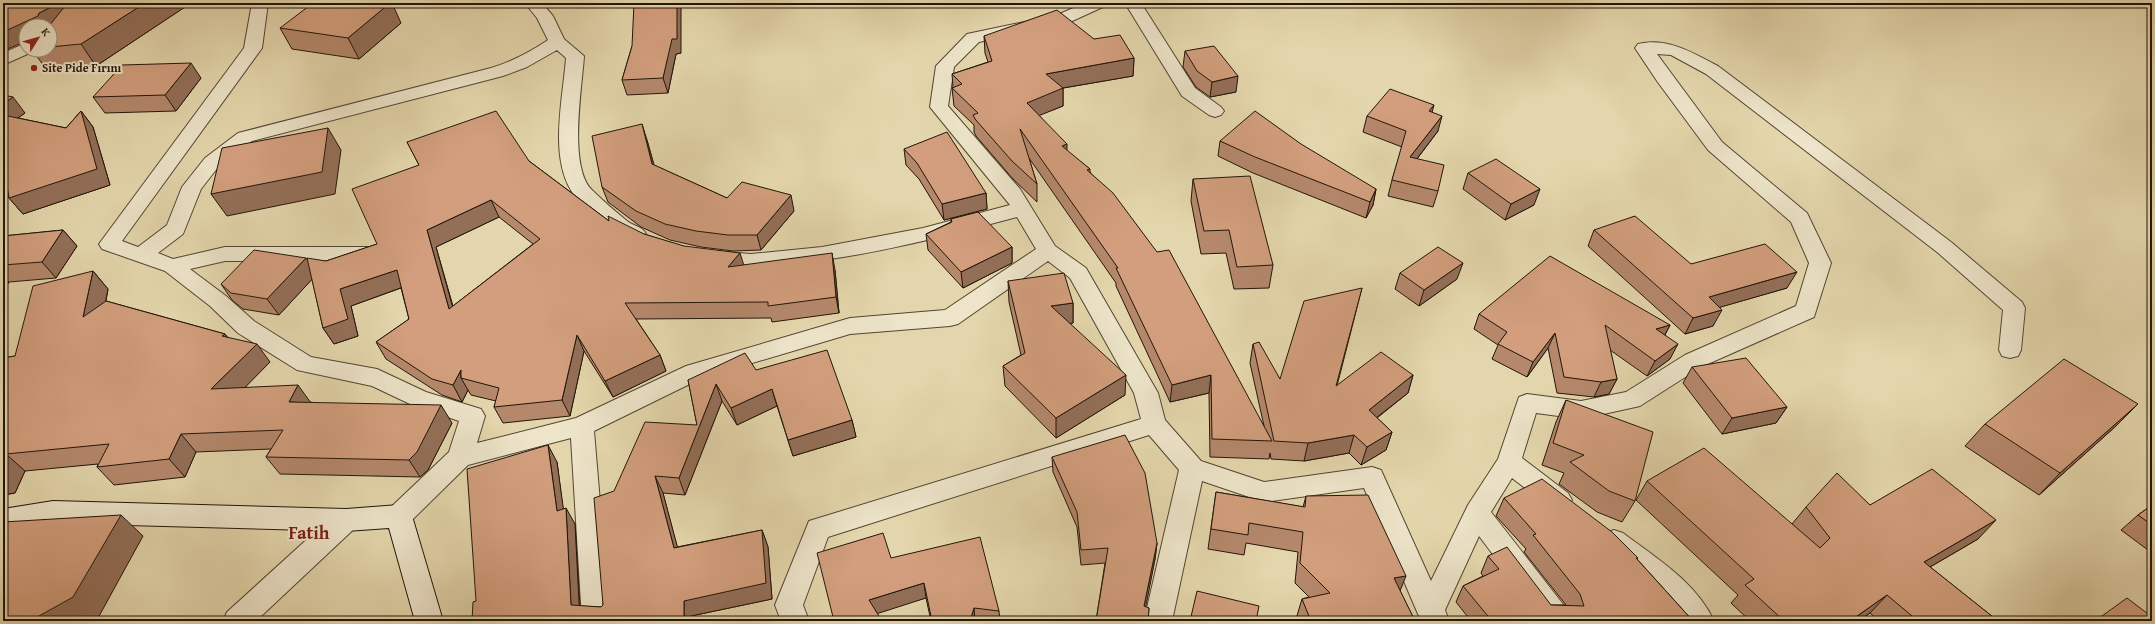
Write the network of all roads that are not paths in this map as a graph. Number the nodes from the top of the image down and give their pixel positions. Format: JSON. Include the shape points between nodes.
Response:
{"nodes":[{"id":1,"x":260,"y":3,"type":"edge"},
{"id":2,"x":533,"y":3,"type":"edge"},
{"id":3,"x":1099,"y":3,"type":"edge"},
{"id":4,"x":1133,"y":3,"type":"edge"},
{"id":5,"x":557,"y":42,"type":"junction"},
{"id":6,"x":18,"y":52,"type":"edge"},
{"id":7,"x":3,"y":60,"type":"edge"},
{"id":8,"x":1214,"y":111,"type":"dead end"},
{"id":9,"x":1022,"y":209,"type":"junction"},
{"id":10,"x":651,"y":242,"type":"edge"},
{"id":11,"x":1048,"y":251,"type":"junction"},
{"id":12,"x":369,"y":254,"type":"edge"},
{"id":13,"x":691,"y":254,"type":"edge"},
{"id":14,"x":140,"y":256,"type":"junction"},
{"id":15,"x":172,"y":266,"type":"junction"},
{"id":16,"x":2010,"y":350,"type":"dead end"},
{"id":17,"x":1154,"y":424,"type":"junction"},
{"id":18,"x":582,"y":426,"type":"junction"},
{"id":19,"x":460,"y":457,"type":"junction"},
{"id":20,"x":1509,"y":462,"type":"junction"},
{"id":21,"x":1192,"y":468,"type":"junction"},
{"id":22,"x":1477,"y":513,"type":"junction"},
{"id":23,"x":399,"y":516,"type":"junction"},
{"id":24,"x":3,"y":520,"type":"edge"},
{"id":25,"x":346,"y":520,"type":"junction"},
{"id":26,"x":1433,"y":616,"type":"edge"},
{"id":27,"x":236,"y":621,"type":"edge"},
{"id":28,"x":429,"y":621,"type":"edge"},
{"id":29,"x":596,"y":621,"type":"edge"},
{"id":30,"x":794,"y":621,"type":"edge"},
{"id":31,"x":1158,"y":621,"type":"edge"},
{"id":32,"x":1558,"y":621,"type":"edge"},
{"id":33,"x":1700,"y":621,"type":"edge"}],
"edges":[{"from":1,"to":14,"type":"street","via":[[253,48],[109,244]]},
{"from":2,"to":5,"type":"street","via":[[545,16]]},
{"from":3,"to":9,"type":"street","via":[[1062,19],[973,38],[945,66],[939,107],[1013,194]]},
{"from":4,"to":8,"type":"street","via":[[1188,92]]},
{"from":5,"to":10,"type":"street","via":[[575,56],[568,148],[571,167],[582,192],[621,227]]},
{"from":5,"to":14,"type":"street","via":[[519,65],[497,72],[245,137],[212,162],[192,187],[176,229]]},
{"from":6,"to":7,"type":"street"},
{"from":9,"to":11,"type":"street"},
{"from":9,"to":13,"type":"street","via":[[923,235],[822,254],[751,261]]},
{"from":11,"to":17,"type":"street","via":[[1078,273],[1146,393]]},
{"from":11,"to":18,"type":"street","via":[[950,318],[850,326],[694,372]]},
{"from":12,"to":15,"type":"street","via":[[225,254]]},
{"from":14,"to":15,"type":"street"},
{"from":15,"to":19,"type":"street","via":[[218,301],[246,327],[305,364],[377,378],[418,398],[473,416]]},
{"from":16,"to":20,"type":"street","via":[[2014,308],[1944,247],[1712,70],[1675,50],[1644,48],[1715,146],[1800,218],[1820,263],[1806,311],[1693,361],[1632,400],[1581,410],[1527,403]]},
{"from":17,"to":21,"type":"street"},
{"from":17,"to":30,"type":"street","via":[[818,529],[788,605]]},
{"from":18,"to":19,"type":"street"},
{"from":18,"to":29,"type":"street"},
{"from":19,"to":23,"type":"street"},
{"from":20,"to":22,"type":"street"},
{"from":20,"to":33,"type":"street","via":[[1672,585]]},
{"from":21,"to":26,"type":"street","via":[[1264,492],[1372,477]]},
{"from":21,"to":31,"type":"street"},
{"from":22,"to":26,"type":"street"},
{"from":22,"to":32,"type":"street"},
{"from":23,"to":25,"type":"street"},
{"from":23,"to":28,"type":"street"},
{"from":24,"to":25,"type":"street","via":[[53,512]]},
{"from":25,"to":27,"type":"street"}]}
